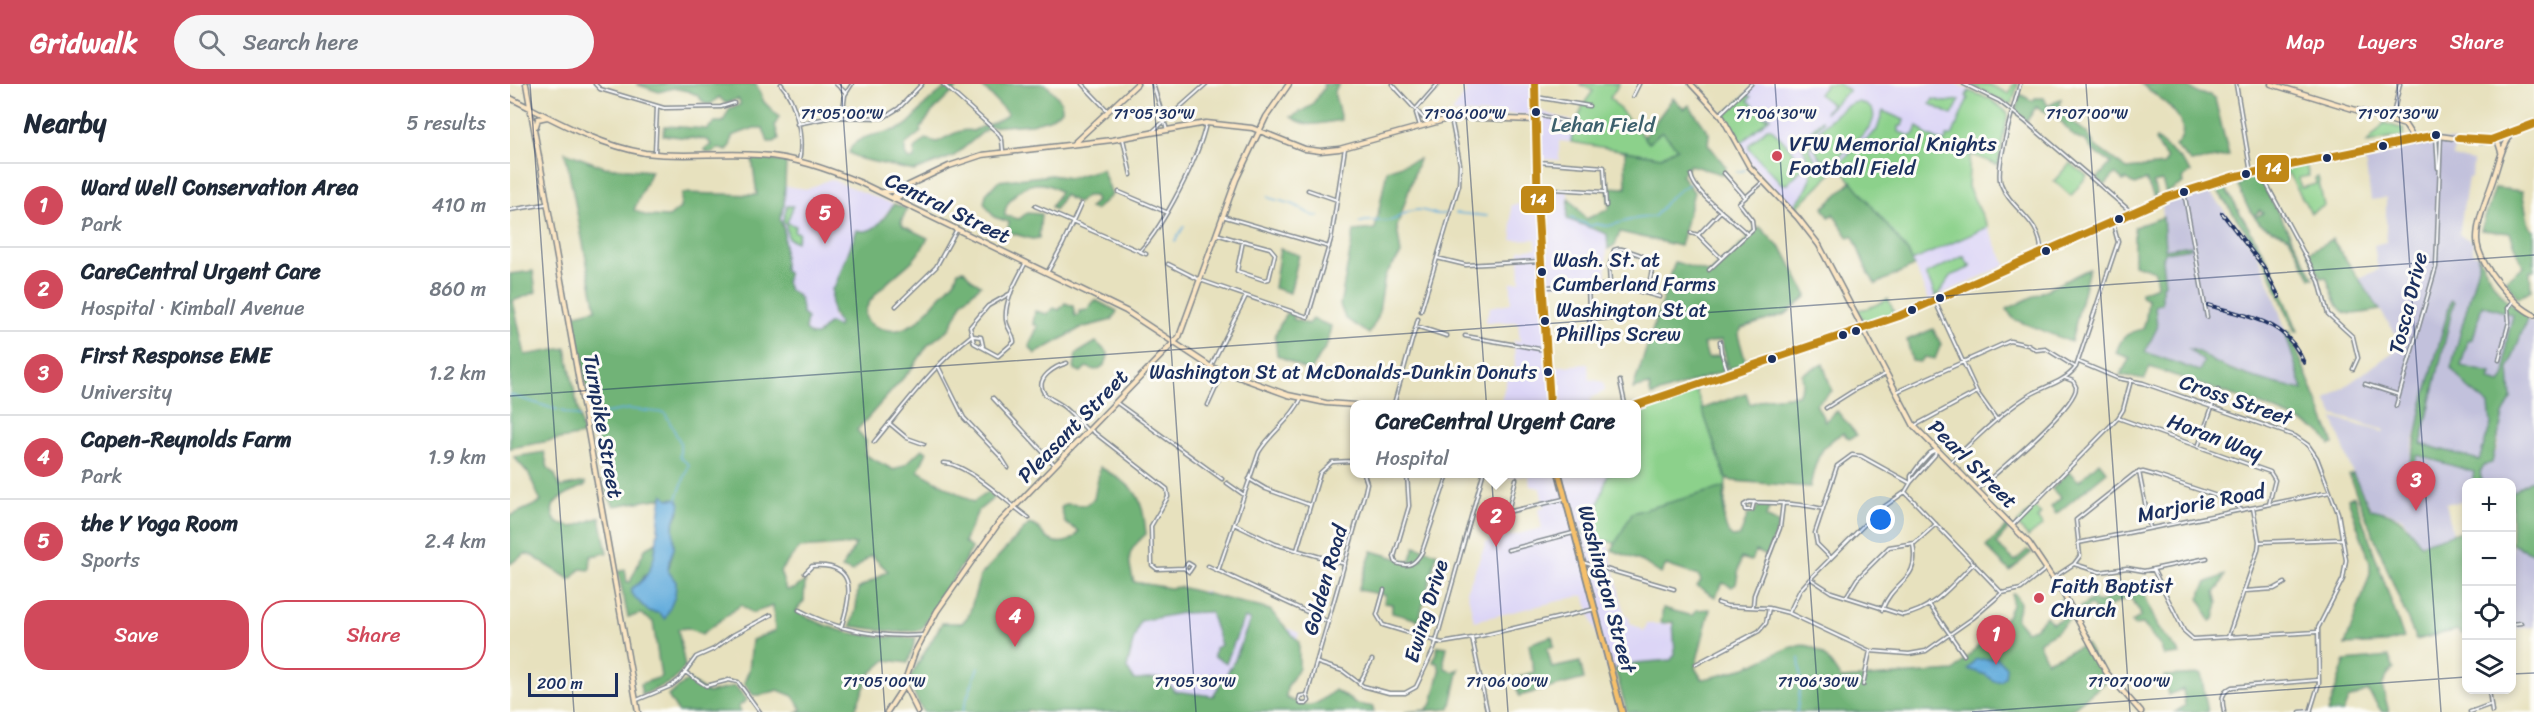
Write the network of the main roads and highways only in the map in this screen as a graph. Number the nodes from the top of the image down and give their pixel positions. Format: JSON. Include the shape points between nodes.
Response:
{"nodes":[{"id":1,"x":526,"y":84,"type":"edge"},
{"id":2,"x":1136,"y":84,"type":"edge"},
{"id":3,"x":1288,"y":84,"type":"edge"},
{"id":4,"x":1535,"y":84,"type":"edge"},
{"id":5,"x":1691,"y":84,"type":"edge"},
{"id":6,"x":2271,"y":84,"type":"edge"},
{"id":7,"x":510,"y":98,"type":"edge"},
{"id":8,"x":531,"y":108,"type":"junction"},
{"id":9,"x":547,"y":117,"type":"junction"},
{"id":10,"x":1535,"y":117,"type":"junction"},
{"id":11,"x":2534,"y":124,"type":"edge"},
{"id":12,"x":1259,"y":131,"type":"junction"},
{"id":13,"x":2515,"y":131,"type":"junction"},
{"id":14,"x":2499,"y":138,"type":"junction"},
{"id":15,"x":2414,"y":139,"type":"junction"},
{"id":16,"x":1073,"y":144,"type":"junction"},
{"id":17,"x":537,"y":145,"type":"junction"},
{"id":18,"x":2504,"y":146,"type":"junction"},
{"id":19,"x":2501,"y":156,"type":"junction"},
{"id":20,"x":914,"y":183,"type":"junction"},
{"id":21,"x":900,"y":190,"type":"junction"},
{"id":22,"x":878,"y":191,"type":"junction"},
{"id":23,"x":893,"y":199,"type":"junction"},
{"id":24,"x":2534,"y":315,"type":"edge"},
{"id":25,"x":1864,"y":329,"type":"junction"},
{"id":26,"x":1174,"y":344,"type":"junction"},
{"id":27,"x":1550,"y":400,"type":"edge"},
{"id":28,"x":1350,"y":404,"type":"edge"},
{"id":29,"x":1641,"y":404,"type":"edge"},
{"id":30,"x":1560,"y":478,"type":"edge"},
{"id":31,"x":904,"y":684,"type":"junction"},
{"id":32,"x":912,"y":697,"type":"junction"},
{"id":33,"x":897,"y":698,"type":"junction"},
{"id":34,"x":638,"y":712,"type":"edge"},
{"id":35,"x":887,"y":712,"type":"edge"},
{"id":36,"x":918,"y":712,"type":"edge"},
{"id":37,"x":1622,"y":712,"type":"edge"},
{"id":38,"x":2141,"y":712,"type":"edge"}],
"edges":[{"from":1,"to":8,"type":"main road","name":"Turnpike Street"},
{"from":2,"to":16,"type":"main road"},
{"from":3,"to":12,"type":"main road","name":"Pleasant Street"},
{"from":4,"to":10,"type":"main road"},
{"from":5,"to":25,"type":"main road","name":"Pearl Street","via":[[1720,114],[1749,166],[1815,239]]},
{"from":6,"to":15,"type":"main road","via":[[2407,126]]},
{"from":7,"to":8,"type":"main road","name":"Central Street"},
{"from":8,"to":9,"type":"main road","name":"Central Street"},
{"from":8,"to":17,"type":"main road","name":"Turnpike Street"},
{"from":9,"to":17,"type":"main road","name":"Turnpike Street","via":[[536,124]]},
{"from":9,"to":22,"type":"main road","name":"Central Street","via":[[613,144],[655,154],[758,155],[799,162]]},
{"from":10,"to":12,"type":"main road","via":[[1451,118],[1327,151],[1305,149]]},
{"from":10,"to":27,"type":"main road"},
{"from":11,"to":13,"type":"main road"},
{"from":12,"to":16,"type":"main road","via":[[1206,123]]},
{"from":12,"to":26,"type":"main road","name":"Pleasant Street"},
{"from":13,"to":14,"type":"main road"},
{"from":13,"to":18,"type":"main road"},
{"from":14,"to":15,"type":"main road","via":[[2482,142],[2438,135]]},
{"from":14,"to":18,"type":"main road"},
{"from":14,"to":19,"type":"main road"},
{"from":15,"to":25,"type":"main road","via":[[2251,173],[2184,192]]},
{"from":16,"to":20,"type":"main road","via":[[967,159]]},
{"from":17,"to":34,"type":"main road","name":"Turnpike Street"},
{"from":18,"to":19,"type":"main road"},
{"from":19,"to":24,"type":"main road","via":[[2477,240],[2493,274],[2512,301]]},
{"from":20,"to":21,"type":"main road"},
{"from":20,"to":23,"type":"main road"},
{"from":21,"to":22,"type":"main road"},
{"from":21,"to":23,"type":"main road"},
{"from":22,"to":23,"type":"main road","name":"Central Street"},
{"from":23,"to":26,"type":"main road","name":"Central Street","via":[[1126,311]]},
{"from":25,"to":29,"type":"main road"},
{"from":25,"to":38,"type":"main road","name":"Pearl Street","via":[[1914,426],[2013,525],[2047,568],[2106,672]]},
{"from":26,"to":28,"type":"main road","name":"Central Street","via":[[1211,367],[1272,391]]},
{"from":26,"to":31,"type":"main road","name":"Pleasant Street","via":[[1014,507],[974,557],[924,635]]},
{"from":30,"to":37,"type":"main road","name":"Washington Street"},
{"from":31,"to":32,"type":"main road"},
{"from":31,"to":33,"type":"main road","name":"Pleasant Street"},
{"from":32,"to":33,"type":"main road"},
{"from":32,"to":36,"type":"main road"},
{"from":33,"to":35,"type":"main road","name":"Pleasant Street"}]}
